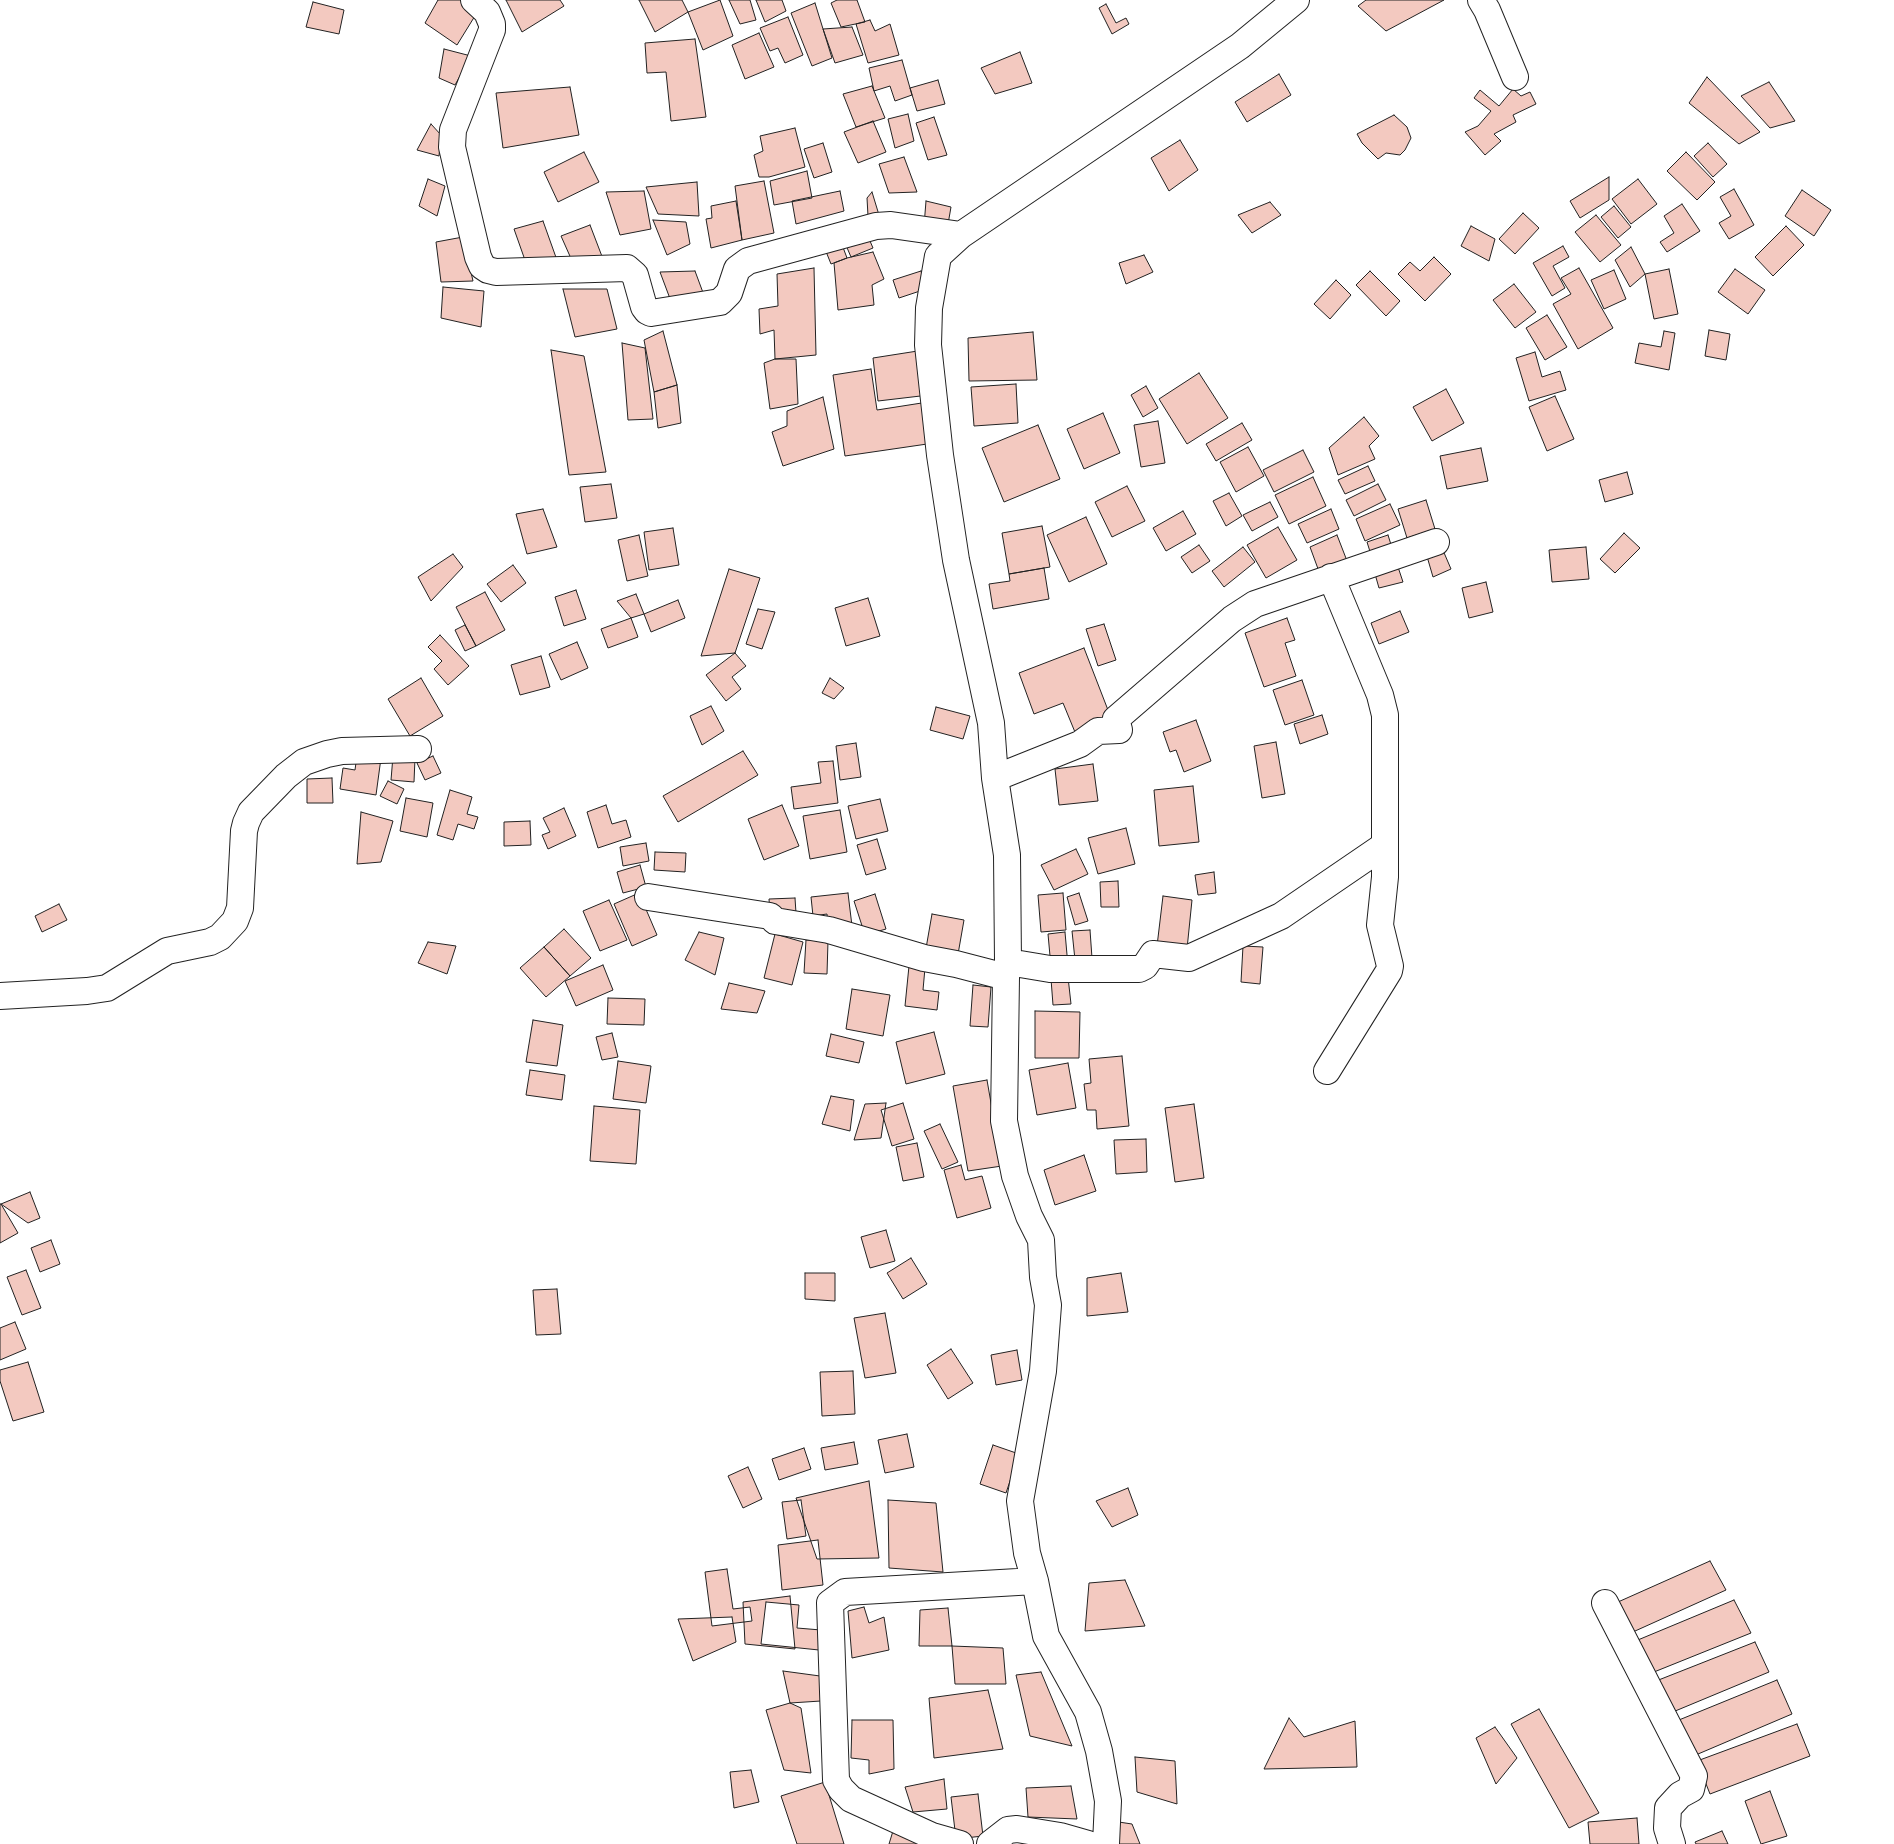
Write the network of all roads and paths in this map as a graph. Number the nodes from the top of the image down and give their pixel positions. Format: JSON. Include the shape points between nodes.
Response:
{"nodes":[{"id":1,"x":474,"y":0,"type":"edge"},
{"id":2,"x":1296,"y":0,"type":"edge"},
{"id":3,"x":1481,"y":0,"type":"edge"},
{"id":4,"x":1515,"y":77,"type":"dead end"},
{"id":5,"x":961,"y":235,"type":"junction"},
{"id":6,"x":1436,"y":542,"type":"dead end"},
{"id":7,"x":1331,"y":577,"type":"junction"},
{"id":8,"x":418,"y":749,"type":"dead end"},
{"id":9,"x":995,"y":778,"type":"junction"},
{"id":10,"x":1385,"y":845,"type":"junction"},
{"id":11,"x":648,"y":897,"type":"dead end"},
{"id":12,"x":1007,"y":969,"type":"junction"},
{"id":13,"x":0,"y":996,"type":"edge"},
{"id":14,"x":1327,"y":1071,"type":"dead end"},
{"id":15,"x":1035,"y":1581,"type":"junction"},
{"id":16,"x":1606,"y":1603,"type":"dead end"},
{"id":17,"x":960,"y":1844,"type":"edge"},
{"id":18,"x":990,"y":1844,"type":"edge"},
{"id":19,"x":1088,"y":1844,"type":"edge"},
{"id":20,"x":1106,"y":1844,"type":"edge"},
{"id":21,"x":1672,"y":1844,"type":"edge"}],
"edges":[{"from":1,"to":5,"type":"street","via":[[487,12],[492,30],[453,130],[452,148],[478,257],[488,270],[627,268],[635,275],[644,307],[651,313],[720,302],[729,292],[737,269],[748,261],[876,226],[891,225]]},
{"from":2,"to":5,"type":"street","via":[[1240,46]]},
{"from":3,"to":4,"type":"street"},
{"from":5,"to":9,"type":"street","via":[[938,256],[929,308],[928,345],[956,560],[991,723]]},
{"from":6,"to":7,"type":"street"},
{"from":7,"to":9,"type":"street","via":[[1243,610],[1116,719],[1119,730],[1098,731],[1080,744]]},
{"from":7,"to":10,"type":"street","via":[[1384,705]]},
{"from":8,"to":13,"type":"street","via":[[327,754],[304,762],[286,776],[251,812],[246,823],[240,908],[235,921],[220,937],[167,951],[107,988]]},
{"from":9,"to":12,"type":"street","via":[[1007,856]]},
{"from":10,"to":12,"type":"street","via":[[1281,916],[1189,958],[1153,954],[1139,969]]},
{"from":10,"to":14,"type":"street","via":[[1380,925],[1389,971]]},
{"from":11,"to":12,"type":"street","via":[[770,916],[775,921],[829,930],[924,958]]},
{"from":12,"to":15,"type":"street","via":[[1004,1121],[1015,1176],[1041,1240],[1048,1305],[1043,1371],[1020,1501],[1027,1553]]},
{"from":15,"to":17,"type":"street","via":[[846,1592],[830,1603],[836,1780],[851,1799],[932,1836]]},
{"from":15,"to":20,"type":"street","via":[[1046,1636],[1088,1712],[1099,1751],[1108,1801]]},
{"from":16,"to":21,"type":"street","via":[[1694,1776],[1691,1789],[1668,1808],[1667,1828]]},
{"from":18,"to":19,"type":"street","via":[[1008,1830],[1017,1829]]}]}
